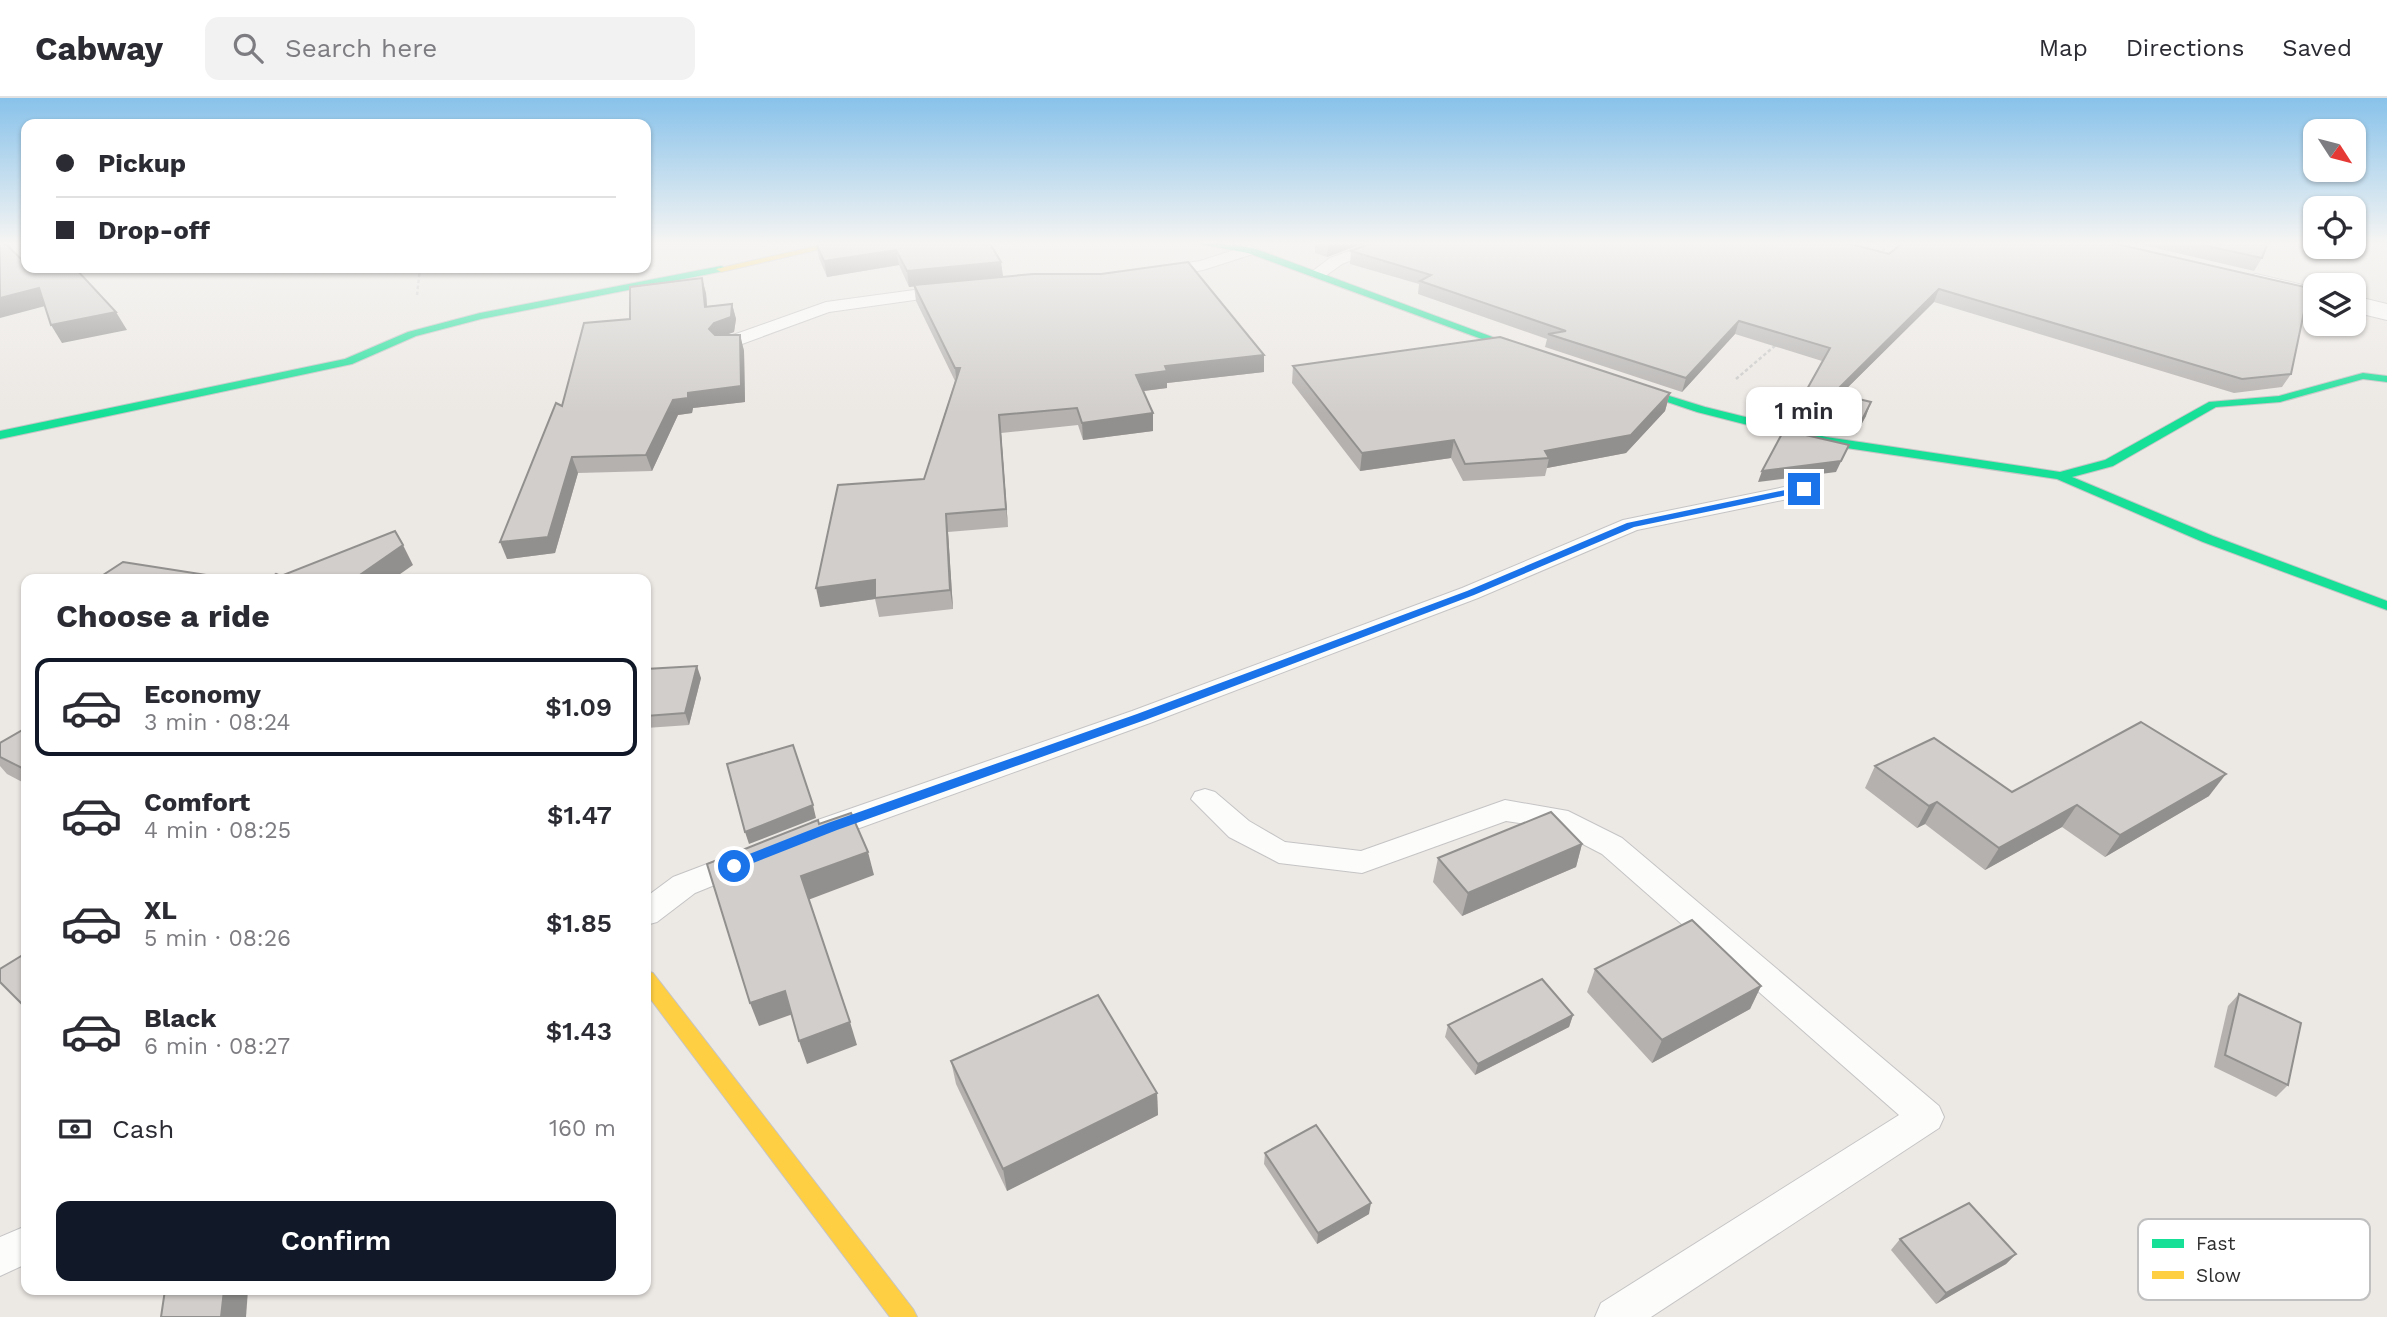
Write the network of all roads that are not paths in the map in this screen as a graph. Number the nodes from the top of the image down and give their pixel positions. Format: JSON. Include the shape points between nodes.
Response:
{"nodes":[{"id":1,"x":571,"y":299,"type":"edge"},
{"id":2,"x":887,"y":299,"type":"edge"},
{"id":3,"x":1386,"y":299,"type":"edge"},
{"id":4,"x":2366,"y":307,"type":"edge"},
{"id":5,"x":2387,"y":312,"type":"edge"},
{"id":6,"x":725,"y":344,"type":"edge"},
{"id":7,"x":1552,"y":362,"type":"edge"},
{"id":8,"x":1602,"y":379,"type":"edge"},
{"id":9,"x":2387,"y":379,"type":"edge"},
{"id":10,"x":0,"y":435,"type":"edge"},
{"id":11,"x":2060,"y":476,"type":"junction"},
{"id":12,"x":1804,"y":489,"type":"dead end"},
{"id":13,"x":2387,"y":606,"type":"edge"},
{"id":14,"x":1205,"y":799,"type":"dead end"},
{"id":15,"x":795,"y":841,"type":"edge"},
{"id":16,"x":771,"y":851,"type":"edge"},
{"id":17,"x":651,"y":909,"type":"edge"},
{"id":18,"x":651,"y":986,"type":"edge"},
{"id":19,"x":21,"y":1247,"type":"edge"},
{"id":20,"x":0,"y":1257,"type":"edge"},
{"id":21,"x":905,"y":1317,"type":"edge"},
{"id":22,"x":1615,"y":1317,"type":"edge"}],
"edges":[{"from":1,"to":10,"type":"street","via":[[412,334],[348,362]]},
{"from":2,"to":6,"type":"lane","via":[[826,307]]},
{"from":3,"to":7,"type":"street"},
{"from":4,"to":5,"type":"street"},
{"from":8,"to":11,"type":"street","via":[[1826,441]]},
{"from":9,"to":11,"type":"street","via":[[2364,376],[2280,399],[2213,404],[2109,463]]},
{"from":11,"to":13,"type":"street","via":[[2208,539]]},
{"from":12,"to":15,"type":"lane","via":[[1631,525],[1445,603]]},
{"from":14,"to":22,"type":"lane","via":[[1239,829],[1279,852],[1362,862],[1505,810],[1558,818],[1612,846],[1926,1117]]},
{"from":16,"to":17,"type":"lane","via":[[684,885]]},
{"from":18,"to":21,"type":"street"},
{"from":19,"to":20,"type":"lane"}]}
